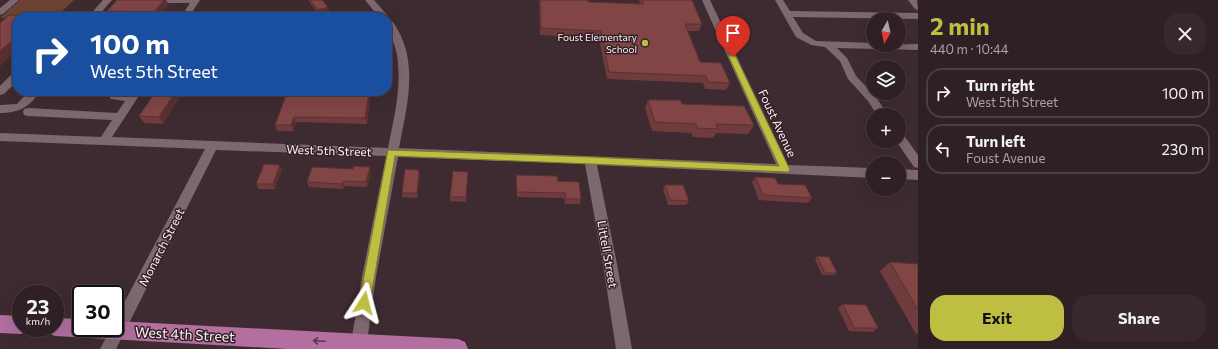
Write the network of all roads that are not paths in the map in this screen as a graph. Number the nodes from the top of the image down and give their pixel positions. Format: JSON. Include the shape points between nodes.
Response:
{"nodes":[{"id":1,"x":15,"y":0,"type":"edge"},
{"id":2,"x":108,"y":0,"type":"edge"},
{"id":3,"x":129,"y":0,"type":"edge"},
{"id":4,"x":368,"y":0,"type":"edge"},
{"id":5,"x":706,"y":0,"type":"edge"},
{"id":6,"x":779,"y":0,"type":"edge"},
{"id":7,"x":912,"y":0,"type":"edge"},
{"id":8,"x":196,"y":1,"type":"edge"},
{"id":9,"x":918,"y":7,"type":"edge"},
{"id":10,"x":0,"y":12,"type":"edge"},
{"id":11,"x":97,"y":12,"type":"edge"},
{"id":12,"x":188,"y":12,"type":"edge"},
{"id":13,"x":379,"y":12,"type":"edge"},
{"id":14,"x":788,"y":14,"type":"junction"},
{"id":15,"x":918,"y":16,"type":"edge"},
{"id":16,"x":392,"y":30,"type":"edge"},
{"id":17,"x":828,"y":45,"type":"junction"},
{"id":18,"x":918,"y":47,"type":"edge"},
{"id":19,"x":12,"y":80,"type":"edge"},
{"id":20,"x":0,"y":92,"type":"edge"},
{"id":21,"x":30,"y":96,"type":"edge"},
{"id":22,"x":134,"y":96,"type":"edge"},
{"id":23,"x":878,"y":108,"type":"edge"},
{"id":24,"x":0,"y":109,"type":"edge"},
{"id":25,"x":28,"y":112,"type":"dead end"},
{"id":26,"x":120,"y":117,"type":"junction"},
{"id":27,"x":0,"y":137,"type":"edge"},
{"id":28,"x":104,"y":141,"type":"junction"},
{"id":29,"x":213,"y":145,"type":"junction"},
{"id":30,"x":906,"y":147,"type":"edge"},
{"id":31,"x":391,"y":152,"type":"junction"},
{"id":32,"x":590,"y":160,"type":"junction"},
{"id":33,"x":918,"y":164,"type":"edge"},
{"id":34,"x":785,"y":170,"type":"junction"},
{"id":35,"x":866,"y":173,"type":"edge"},
{"id":36,"x":906,"y":174,"type":"edge"},
{"id":37,"x":918,"y":175,"type":"edge"},
{"id":38,"x":124,"y":317,"type":"edge"},
{"id":39,"x":0,"y":324,"type":"edge"},
{"id":40,"x":12,"y":325,"type":"edge"},
{"id":41,"x":124,"y":331,"type":"edge"},
{"id":42,"x":114,"y":337,"type":"edge"},
{"id":43,"x":358,"y":346,"type":"edge"},
{"id":44,"x":108,"y":349,"type":"edge"},
{"id":45,"x":458,"y":349,"type":"edge"},
{"id":46,"x":624,"y":349,"type":"edge"}],
"edges":[{"from":1,"to":10,"type":"street"},
{"from":2,"to":11,"type":"street"},
{"from":3,"to":8,"type":"street"},
{"from":4,"to":13,"type":"street"},
{"from":5,"to":34,"type":"street","name":"Foust Avenue"},
{"from":6,"to":14,"type":"street"},
{"from":7,"to":9,"type":"street"},
{"from":8,"to":12,"type":"street"},
{"from":14,"to":15,"type":"street"},
{"from":14,"to":17,"type":"street","via":[[799,35],[814,43]]},
{"from":16,"to":31,"type":"street","via":[[400,44],[404,64],[404,95]]},
{"from":17,"to":18,"type":"street"},
{"from":17,"to":23,"type":"street","via":[[844,60],[852,77]]},
{"from":19,"to":20,"type":"street"},
{"from":21,"to":24,"type":"street","via":[[14,110]]},
{"from":22,"to":26,"type":"street"},
{"from":25,"to":26,"type":"street"},
{"from":26,"to":28,"type":"street"},
{"from":27,"to":28,"type":"street","name":"West 5th Street"},
{"from":28,"to":29,"type":"street","name":"West 5th Street"},
{"from":29,"to":31,"type":"street","name":"West 5th Street"},
{"from":29,"to":38,"type":"street","name":"Monarch Street"},
{"from":30,"to":33,"type":"street"},
{"from":31,"to":32,"type":"street","name":"West 5th Street"},
{"from":31,"to":43,"type":"street"},
{"from":32,"to":34,"type":"street","name":"West 5th Street"},
{"from":32,"to":46,"type":"street","name":"Littell Street"},
{"from":34,"to":35,"type":"street","name":"West 5th Street"},
{"from":36,"to":37,"type":"street"},
{"from":39,"to":40,"type":"main road"},
{"from":43,"to":41,"type":"main road","name":"West 4th Street","one_way":true},
{"from":42,"to":44,"type":"street","name":"Monarch Street"},
{"from":43,"to":45,"type":"main road","name":"West 4th Street"}]}
